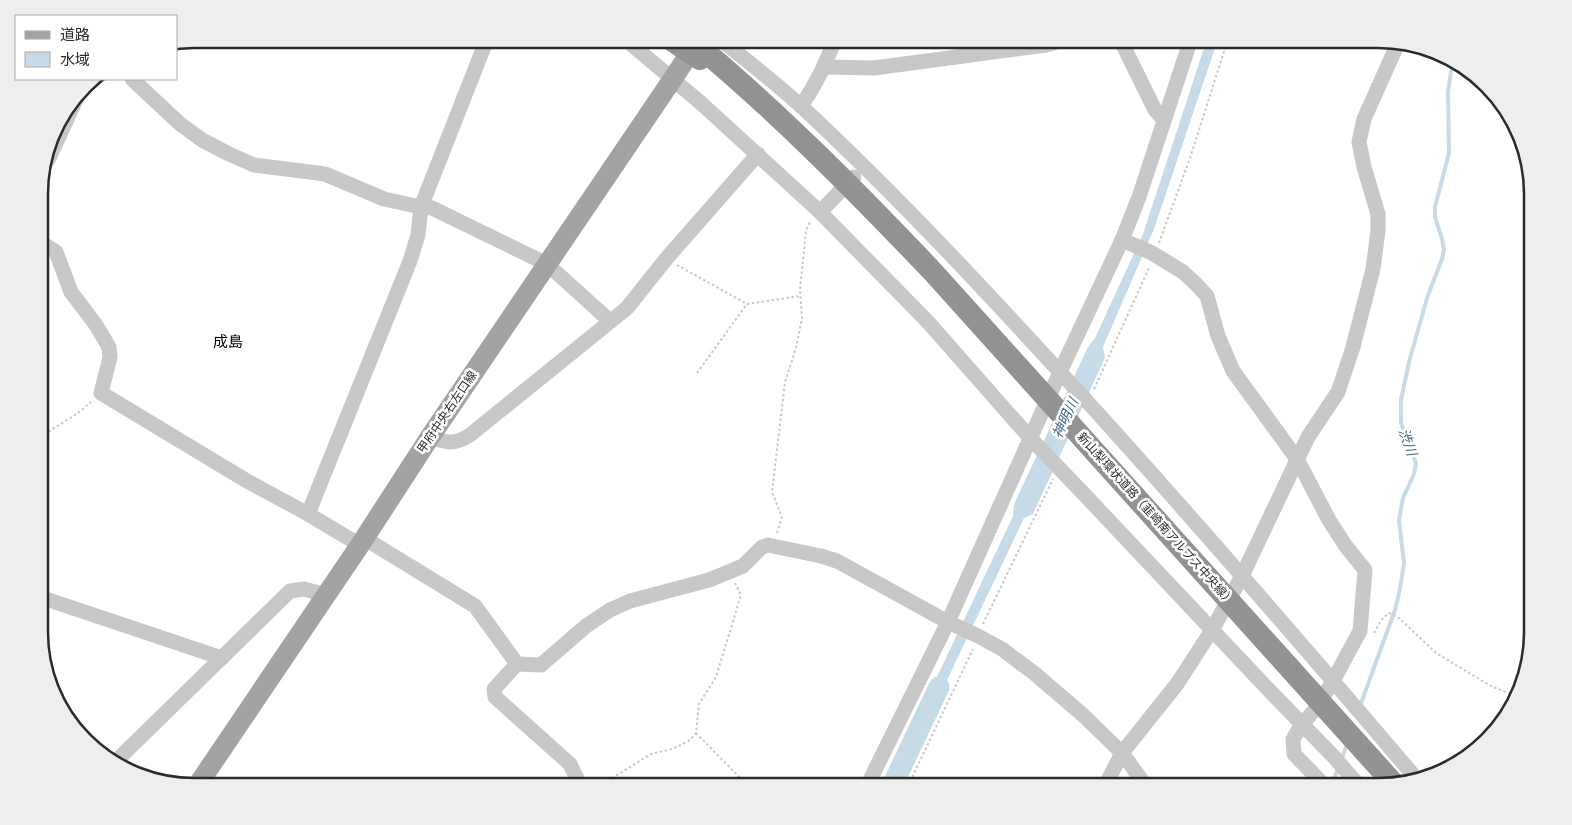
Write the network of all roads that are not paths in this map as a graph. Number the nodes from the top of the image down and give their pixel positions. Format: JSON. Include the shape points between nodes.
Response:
{"nodes":[{"id":1,"x":483,"y":48,"type":"edge"},
{"id":2,"x":636,"y":48,"type":"edge"},
{"id":3,"x":683,"y":48,"type":"edge"},
{"id":4,"x":692,"y":48,"type":"edge"},
{"id":5,"x":700,"y":48,"type":"edge"},
{"id":6,"x":731,"y":48,"type":"edge"},
{"id":7,"x":832,"y":48,"type":"edge"},
{"id":8,"x":1024,"y":48,"type":"edge"},
{"id":9,"x":1124,"y":48,"type":"edge"},
{"id":10,"x":1189,"y":48,"type":"edge"},
{"id":11,"x":1395,"y":49,"type":"edge"},
{"id":12,"x":825,"y":67,"type":"junction"},
{"id":13,"x":133,"y":80,"type":"edge"},
{"id":14,"x":672,"y":80,"type":"junction"},
{"id":15,"x":800,"y":106,"type":"junction"},
{"id":16,"x":768,"y":108,"type":"junction"},
{"id":17,"x":1164,"y":120,"type":"junction"},
{"id":18,"x":758,"y":154,"type":"junction"},
{"id":19,"x":863,"y":166,"type":"junction"},
{"id":20,"x":421,"y":207,"type":"junction"},
{"id":21,"x":820,"y":212,"type":"junction"},
{"id":22,"x":1125,"y":241,"type":"junction"},
{"id":23,"x":48,"y":247,"type":"edge"},
{"id":24,"x":547,"y":264,"type":"junction"},
{"id":25,"x":610,"y":321,"type":"junction"},
{"id":26,"x":1064,"y":376,"type":"junction"},
{"id":27,"x":430,"y":437,"type":"junction"},
{"id":28,"x":1034,"y":443,"type":"junction"},
{"id":29,"x":1297,"y":459,"type":"junction"},
{"id":30,"x":308,"y":514,"type":"junction"},
{"id":31,"x":362,"y":541,"type":"junction"},
{"id":32,"x":1242,"y":576,"type":"junction"},
{"id":33,"x":326,"y":595,"type":"junction"},
{"id":34,"x":48,"y":600,"type":"edge"},
{"id":35,"x":950,"y":623,"type":"junction"},
{"id":36,"x":1212,"y":630,"type":"junction"},
{"id":37,"x":222,"y":658,"type":"junction"},
{"id":38,"x":517,"y":664,"type":"junction"},
{"id":39,"x":1333,"y":681,"type":"junction"},
{"id":40,"x":1302,"y":724,"type":"junction"},
{"id":41,"x":1122,"y":753,"type":"junction"},
{"id":42,"x":120,"y":757,"type":"edge"},
{"id":43,"x":1412,"y":774,"type":"edge"},
{"id":44,"x":872,"y":777,"type":"edge"},
{"id":45,"x":1110,"y":777,"type":"edge"},
{"id":46,"x":1140,"y":777,"type":"edge"},
{"id":47,"x":1316,"y":777,"type":"edge"},
{"id":48,"x":1352,"y":777,"type":"edge"},
{"id":49,"x":1388,"y":777,"type":"edge"},
{"id":50,"x":202,"y":778,"type":"edge"},
{"id":51,"x":577,"y":778,"type":"edge"}],
"edges":[{"from":1,"to":20,"type":"street"},
{"from":2,"to":14,"type":"street"},
{"from":3,"to":16,"type":"highway","name":"新山梨環状道路（韮崎南アルプス中央線）","bridge":true},
{"from":4,"to":14,"type":"main road","name":"甲府中央右左口線"},
{"from":5,"to":16,"type":"highway","name":"新山梨環状道路（韮崎南アルプス中央線）","bridge":true},
{"from":6,"to":15,"type":"street"},
{"from":7,"to":12,"type":"street"},
{"from":8,"to":12,"type":"street","via":[[874,68]]},
{"from":9,"to":17,"type":"street","via":[[1155,110]]},
{"from":10,"to":17,"type":"street"},
{"from":11,"to":29,"type":"street","via":[[1364,119],[1359,142],[1378,214],[1373,268],[1338,392]]},
{"from":12,"to":15,"type":"street"},
{"from":13,"to":20,"type":"street","via":[[179,124],[229,154],[254,165],[325,174],[384,199]]},
{"from":14,"to":18,"type":"street"},
{"from":14,"to":24,"type":"main road","name":"甲府中央右左口線"},
{"from":15,"to":19,"type":"street"},
{"from":16,"to":49,"type":"highway","name":"新山梨環状道路（韮崎南アルプス中央線）","bridge":true,"via":[[933,272]]},
{"from":17,"to":22,"type":"street"},
{"from":18,"to":21,"type":"street"},
{"from":18,"to":25,"type":"street","via":[[627,308]]},
{"from":19,"to":21,"type":"street"},
{"from":19,"to":26,"type":"street","via":[[989,294]]},
{"from":20,"to":24,"type":"street","via":[[432,208]]},
{"from":20,"to":30,"type":"street","via":[[418,235],[410,261]]},
{"from":21,"to":28,"type":"street","via":[[928,322]]},
{"from":22,"to":26,"type":"street"},
{"from":22,"to":29,"type":"street","via":[[1182,272],[1207,296],[1218,336],[1234,371]]},
{"from":23,"to":30,"type":"street","via":[[56,252],[71,292],[109,347],[110,357],[101,393]]},
{"from":24,"to":25,"type":"street"},
{"from":24,"to":27,"type":"main road","name":"甲府中央右左口線"},
{"from":25,"to":27,"type":"street","via":[[470,435],[460,441],[446,442]]},
{"from":26,"to":28,"type":"street"},
{"from":26,"to":32,"type":"street"},
{"from":27,"to":31,"type":"main road","name":"甲府中央右左口線"},
{"from":28,"to":35,"type":"street"},
{"from":28,"to":36,"type":"street"},
{"from":29,"to":32,"type":"street"},
{"from":29,"to":39,"type":"street","via":[[1344,545],[1365,570],[1360,631]]},
{"from":30,"to":31,"type":"street"},
{"from":31,"to":33,"type":"main road","name":"甲府中央右左口線"},
{"from":31,"to":38,"type":"street","via":[[475,606]]},
{"from":32,"to":36,"type":"street"},
{"from":32,"to":39,"type":"street"},
{"from":33,"to":37,"type":"street","via":[[304,590],[290,591]]},
{"from":33,"to":50,"type":"main road","name":"甲府中央右左口線"},
{"from":34,"to":37,"type":"street"},
{"from":35,"to":38,"type":"street","via":[[837,561],[772,546],[762,547],[743,566],[729,572],[610,610],[541,665]]},
{"from":35,"to":41,"type":"street","via":[[1002,649],[1034,673]]},
{"from":35,"to":44,"type":"street"},
{"from":36,"to":40,"type":"street"},
{"from":36,"to":41,"type":"street","via":[[1177,684]]},
{"from":37,"to":42,"type":"street"},
{"from":38,"to":51,"type":"street","via":[[494,689],[495,697],[570,764]]},
{"from":39,"to":40,"type":"street"},
{"from":39,"to":43,"type":"street"},
{"from":40,"to":47,"type":"street","via":[[1293,739],[1294,754]]},
{"from":40,"to":48,"type":"street"},
{"from":41,"to":45,"type":"street"},
{"from":41,"to":46,"type":"street"}]}
